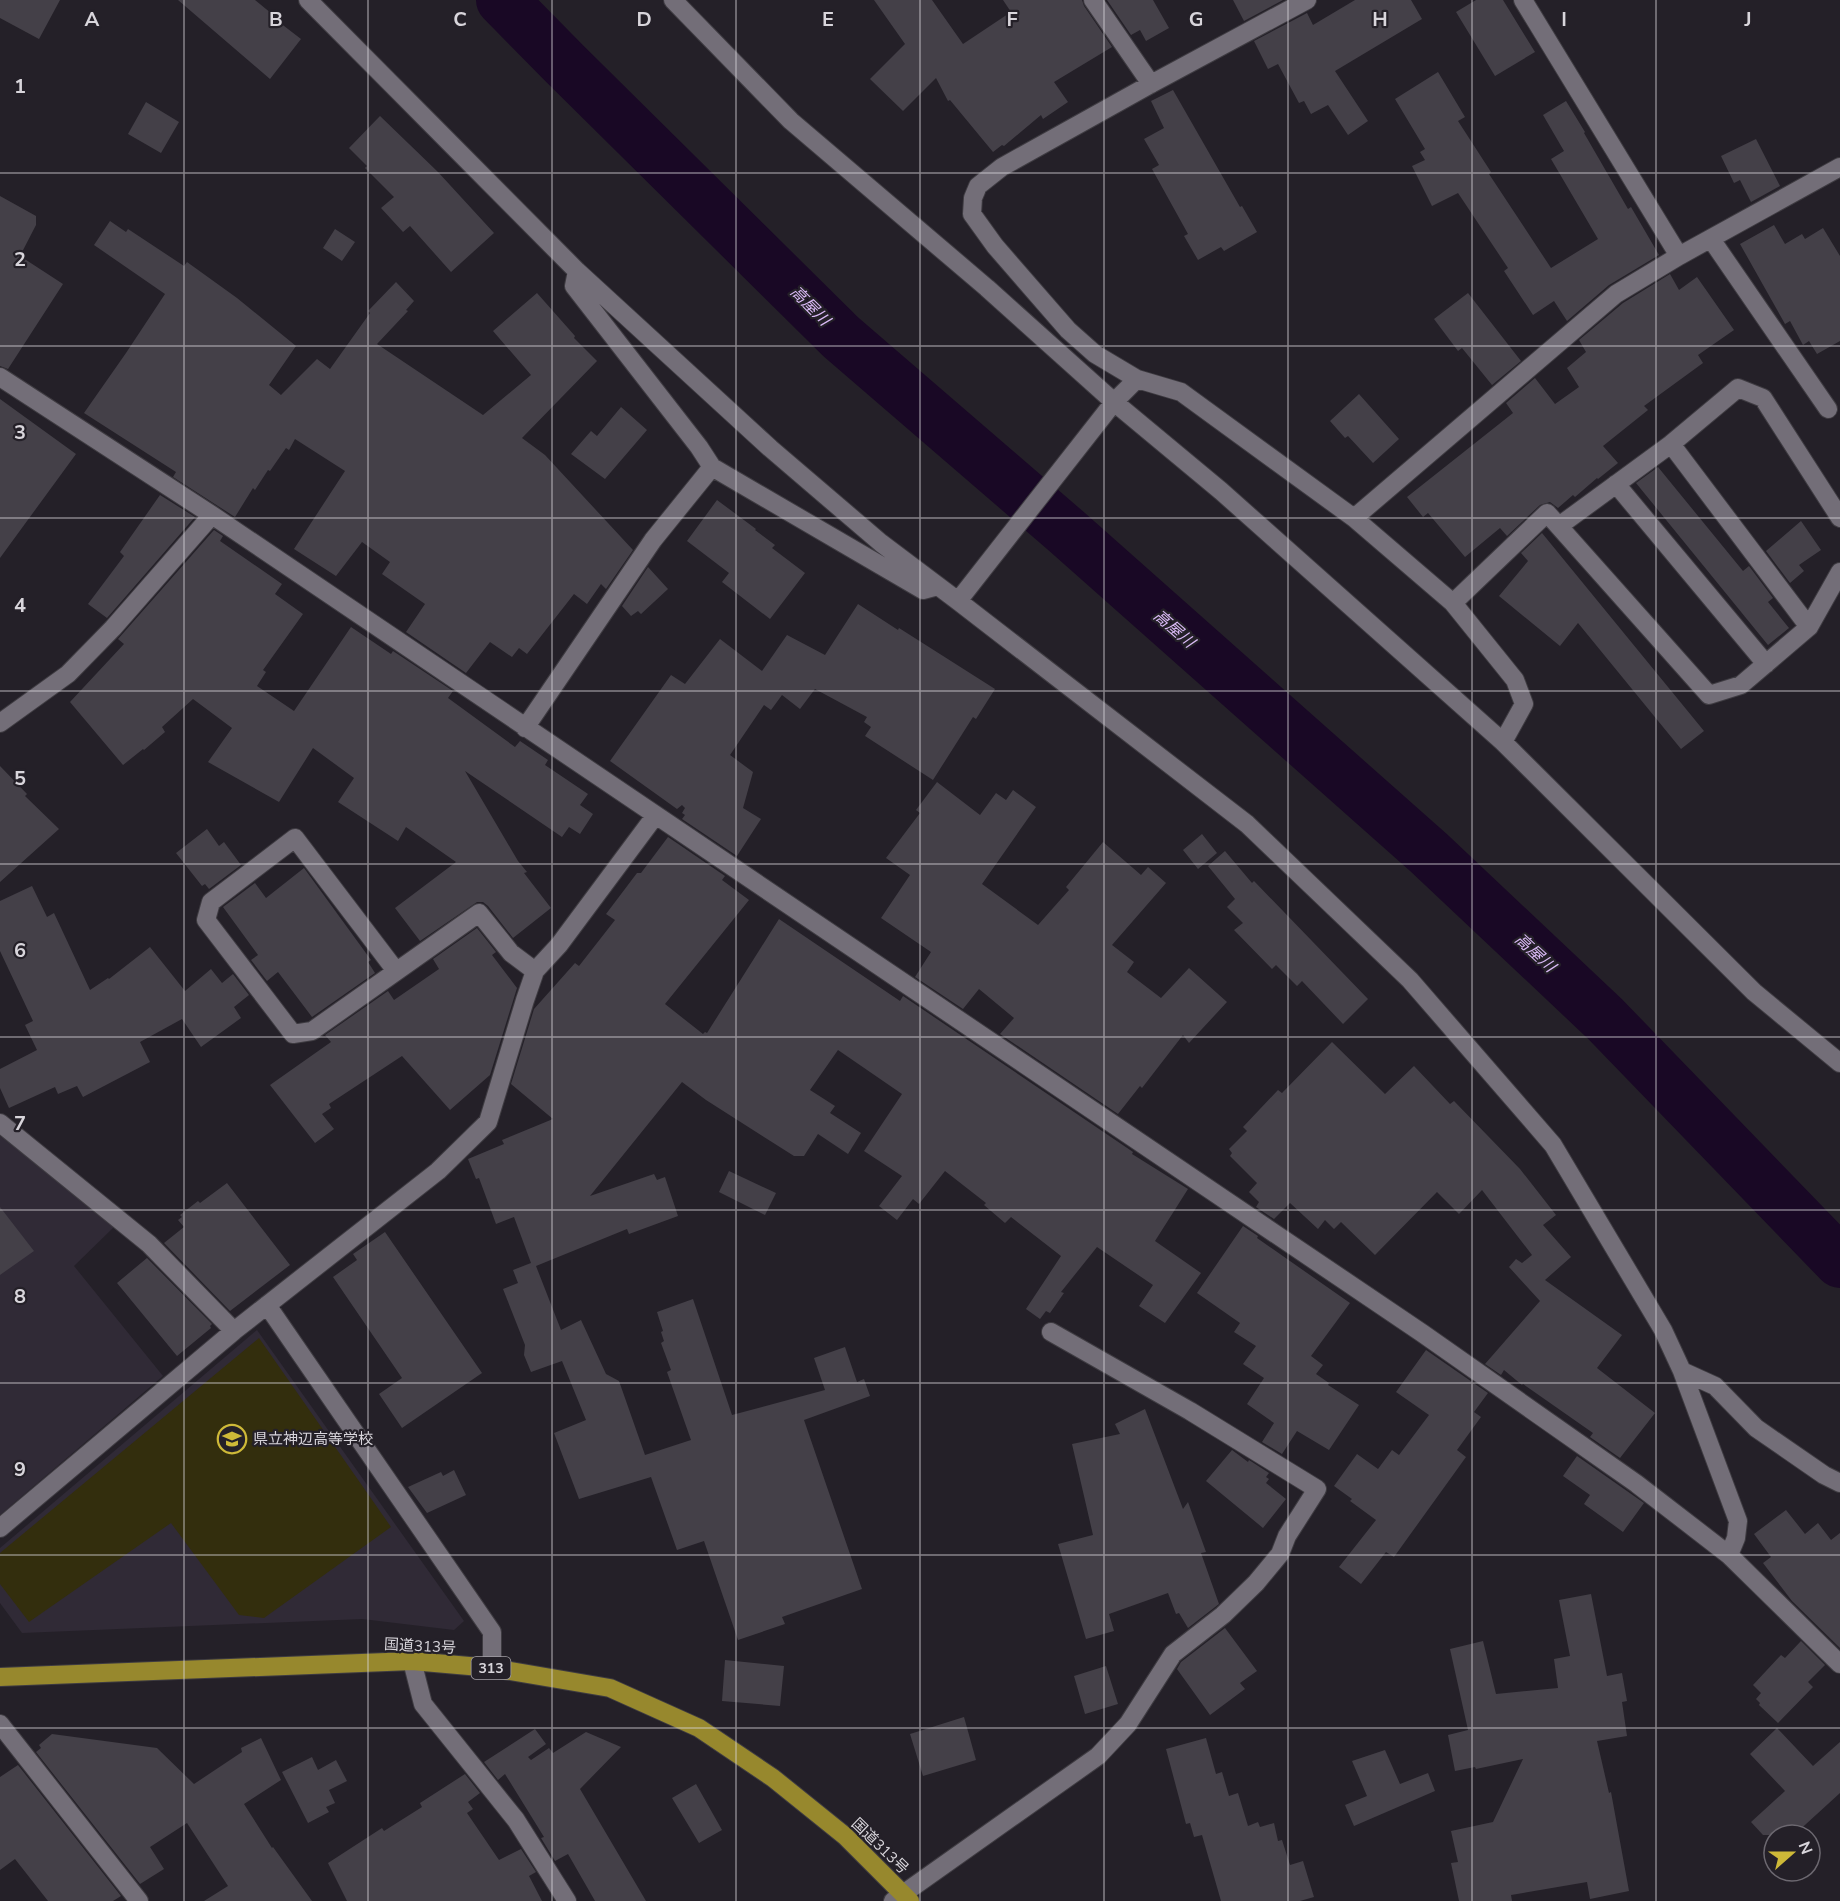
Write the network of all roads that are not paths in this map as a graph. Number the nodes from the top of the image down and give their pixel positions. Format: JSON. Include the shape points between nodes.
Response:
{"nodes":[{"id":1,"x":308,"y":0,"type":"edge"},
{"id":2,"x":672,"y":0,"type":"edge"},
{"id":3,"x":1093,"y":0,"type":"edge"},
{"id":4,"x":1306,"y":0,"type":"edge"},
{"id":5,"x":1523,"y":0,"type":"edge"},
{"id":6,"x":1151,"y":84,"type":"junction"},
{"id":7,"x":1840,"y":167,"type":"edge"},
{"id":8,"x":1711,"y":239,"type":"junction"},
{"id":9,"x":1679,"y":256,"type":"junction"},
{"id":10,"x":577,"y":271,"type":"junction"},
{"id":11,"x":0,"y":376,"type":"edge"},
{"id":12,"x":1137,"y":379,"type":"junction"},
{"id":13,"x":1114,"y":402,"type":"junction"},
{"id":14,"x":1828,"y":409,"type":"dead end"},
{"id":15,"x":1671,"y":444,"type":"junction"},
{"id":16,"x":712,"y":467,"type":"junction"},
{"id":17,"x":1616,"y":484,"type":"junction"},
{"id":18,"x":212,"y":515,"type":"junction"},
{"id":19,"x":1354,"y":518,"type":"junction"},
{"id":20,"x":1840,"y":518,"type":"edge"},
{"id":21,"x":1559,"y":526,"type":"junction"},
{"id":22,"x":1840,"y":572,"type":"edge"},
{"id":23,"x":938,"y":586,"type":"junction"},
{"id":24,"x":958,"y":601,"type":"junction"},
{"id":25,"x":1454,"y":603,"type":"junction"},
{"id":26,"x":1809,"y":627,"type":"junction"},
{"id":27,"x":1766,"y":664,"type":"junction"},
{"id":28,"x":0,"y":723,"type":"edge"},
{"id":29,"x":525,"y":728,"type":"junction"},
{"id":30,"x":1503,"y":742,"type":"junction"},
{"id":31,"x":655,"y":816,"type":"junction"},
{"id":32,"x":396,"y":971,"type":"junction"},
{"id":33,"x":535,"y":971,"type":"junction"},
{"id":34,"x":1840,"y":1063,"type":"edge"},
{"id":35,"x":0,"y":1123,"type":"edge"},
{"id":36,"x":267,"y":1305,"type":"junction"},
{"id":37,"x":234,"y":1331,"type":"junction"},
{"id":38,"x":1051,"y":1332,"type":"dead end"},
{"id":39,"x":1682,"y":1371,"type":"junction"},
{"id":40,"x":1840,"y":1483,"type":"edge"},
{"id":41,"x":0,"y":1528,"type":"edge"},
{"id":42,"x":1729,"y":1555,"type":"junction"},
{"id":43,"x":412,"y":1661,"type":"junction"},
{"id":44,"x":1840,"y":1664,"type":"edge"},
{"id":45,"x":492,"y":1668,"type":"junction"},
{"id":46,"x":0,"y":1677,"type":"edge"},
{"id":47,"x":0,"y":1724,"type":"edge"},
{"id":48,"x":902,"y":1898,"type":"edge"},
{"id":49,"x":560,"y":1899,"type":"edge"},
{"id":50,"x":139,"y":1901,"type":"edge"}],
"edges":[{"from":1,"to":10,"type":"street"},
{"from":2,"to":13,"type":"street","via":[[791,121]]},
{"from":3,"to":6,"type":"street"},
{"from":4,"to":6,"type":"street"},
{"from":5,"to":9,"type":"street"},
{"from":6,"to":12,"type":"street","via":[[1002,167],[978,186],[972,213],[995,246],[1068,330],[1095,354]]},
{"from":7,"to":8,"type":"street"},
{"from":8,"to":9,"type":"street"},
{"from":8,"to":14,"type":"street"},
{"from":9,"to":19,"type":"street","via":[[1616,294]]},
{"from":10,"to":16,"type":"street","via":[[574,286]]},
{"from":10,"to":23,"type":"street","via":[[770,448]]},
{"from":11,"to":18,"type":"street"},
{"from":12,"to":13,"type":"street"},
{"from":12,"to":19,"type":"street","via":[[1181,392]]},
{"from":13,"to":24,"type":"street"},
{"from":13,"to":30,"type":"street","via":[[1221,491]]},
{"from":15,"to":17,"type":"street"},
{"from":15,"to":20,"type":"street","via":[[1738,388],[1763,398]]},
{"from":15,"to":26,"type":"street"},
{"from":16,"to":23,"type":"street","via":[[923,590]]},
{"from":16,"to":29,"type":"street","via":[[653,540]]},
{"from":17,"to":21,"type":"street"},
{"from":17,"to":27,"type":"street"},
{"from":18,"to":28,"type":"street","via":[[68,674]]},
{"from":18,"to":29,"type":"street"},
{"from":19,"to":25,"type":"street"},
{"from":21,"to":25,"type":"street","via":[[1547,513]]},
{"from":21,"to":27,"type":"street","via":[[1709,694],[1741,684]]},
{"from":22,"to":26,"type":"street"},
{"from":23,"to":24,"type":"street"},
{"from":24,"to":39,"type":"street","via":[[1247,824],[1410,980],[1554,1145],[1663,1330]]},
{"from":25,"to":30,"type":"street","via":[[1515,680],[1524,704]]},
{"from":26,"to":27,"type":"street"},
{"from":29,"to":31,"type":"street"},
{"from":30,"to":34,"type":"street","via":[[1754,992]]},
{"from":31,"to":33,"type":"street","via":[[559,945]]},
{"from":31,"to":42,"type":"street","via":[[1422,1333],[1637,1484]]},
{"from":32,"to":32,"type":"street","via":[[295,838],[211,902],[206,920],[293,1034],[312,1031]]},
{"from":32,"to":33,"type":"street","via":[[479,913],[511,953]]},
{"from":33,"to":36,"type":"street","via":[[488,1122],[438,1171]]},
{"from":35,"to":37,"type":"street","via":[[149,1244]]},
{"from":36,"to":37,"type":"street"},
{"from":36,"to":45,"type":"street","via":[[492,1632]]},
{"from":37,"to":41,"type":"street"},
{"from":38,"to":48,"type":"street","via":[[1190,1410],[1317,1489],[1280,1554],[1223,1615],[1173,1654],[1128,1724],[1098,1756]]},
{"from":39,"to":40,"type":"street","via":[[1714,1386],[1756,1428]]},
{"from":39,"to":42,"type":"street","via":[[1738,1521]]},
{"from":42,"to":44,"type":"street"},
{"from":43,"to":45,"type":"highway","name":"国道313号","number":"313"},
{"from":43,"to":46,"type":"highway","name":"国道313号","number":"313"},
{"from":43,"to":49,"type":"street","via":[[423,1704],[516,1820]]},
{"from":45,"to":48,"type":"highway","name":"国道313号","number":"313","via":[[610,1688],[699,1728],[773,1778],[845,1836]]},
{"from":47,"to":50,"type":"street"}]}
